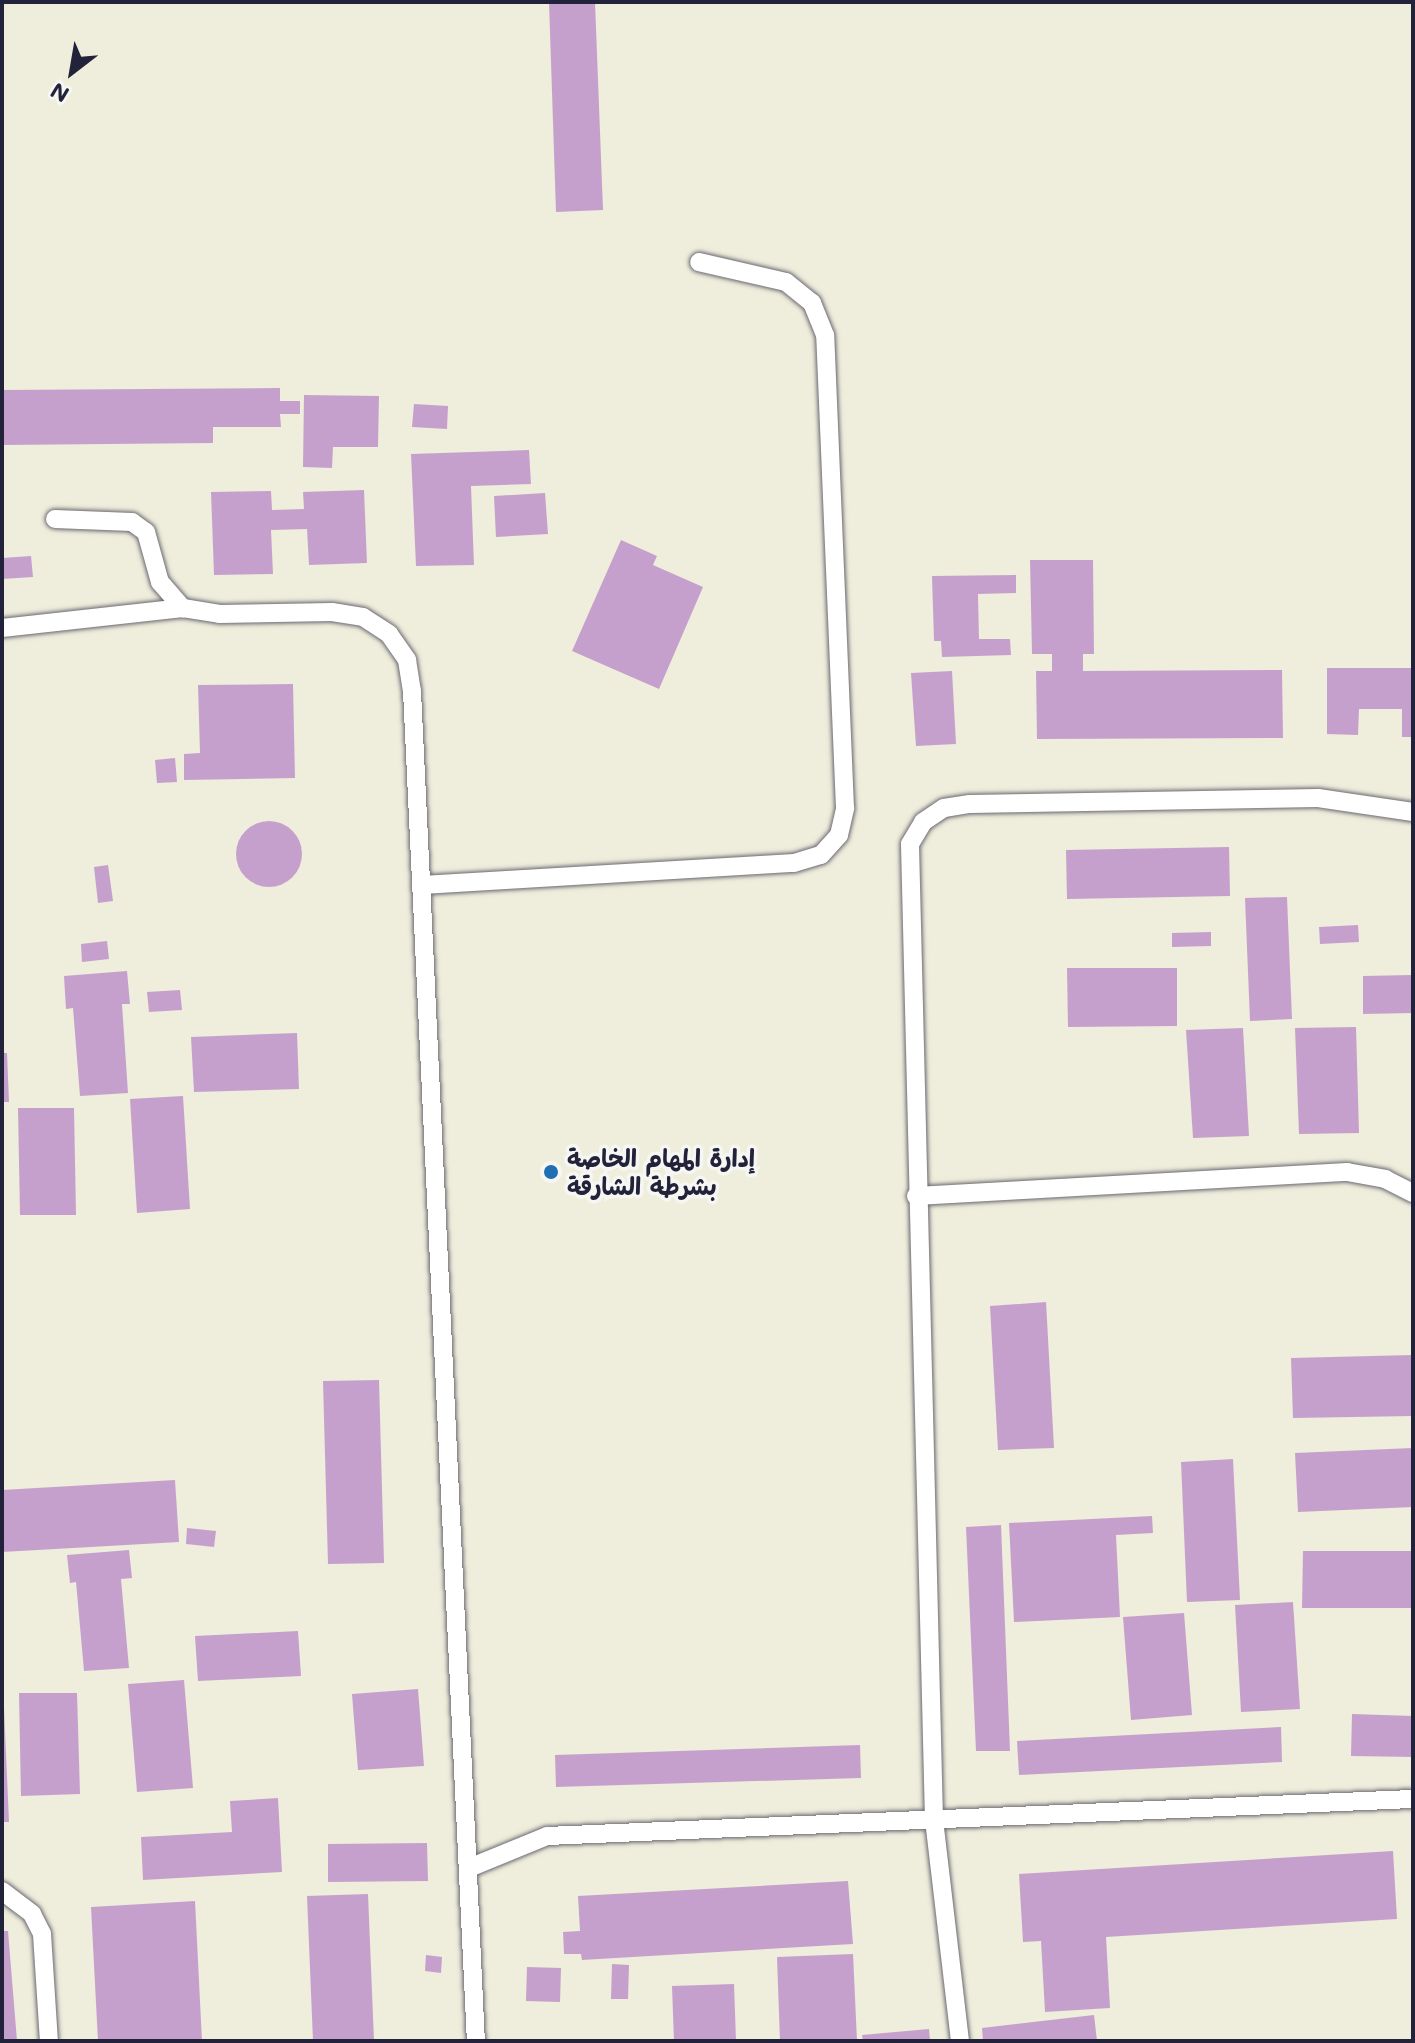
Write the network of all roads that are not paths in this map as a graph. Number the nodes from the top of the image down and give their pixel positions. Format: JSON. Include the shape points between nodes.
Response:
{"nodes":[{"id":1,"x":699,"y":262,"type":"dead end"},
{"id":2,"x":55,"y":519,"type":"dead end"},
{"id":3,"x":183,"y":608,"type":"junction"},
{"id":4,"x":2,"y":628,"type":"edge"},
{"id":5,"x":1413,"y":812,"type":"edge"},
{"id":6,"x":422,"y":885,"type":"junction"},
{"id":7,"x":1413,"y":1193,"type":"edge"},
{"id":8,"x":916,"y":1196,"type":"junction"},
{"id":9,"x":1413,"y":1799,"type":"edge"},
{"id":10,"x":934,"y":1820,"type":"junction"},
{"id":11,"x":469,"y":1868,"type":"junction"},
{"id":12,"x":2,"y":1891,"type":"edge"},
{"id":13,"x":49,"y":2041,"type":"edge"},
{"id":14,"x":476,"y":2041,"type":"edge"},
{"id":15,"x":960,"y":2041,"type":"edge"}],
"edges":[{"from":1,"to":6,"type":"lane","via":[[786,282],[812,303],[825,335],[845,808],[839,835],[821,855],[794,863]]},
{"from":2,"to":3,"type":"lane","via":[[132,522],[146,532],[160,582]]},
{"from":3,"to":4,"type":"lane"},
{"from":3,"to":6,"type":"lane","via":[[220,614],[332,612],[363,617],[389,634],[407,660],[412,691]]},
{"from":5,"to":8,"type":"lane","via":[[1318,798],[986,804],[944,808],[923,822],[910,844],[907,870]]},
{"from":6,"to":11,"type":"lane"},
{"from":7,"to":8,"type":"lane","via":[[1385,1179],[1347,1172]]},
{"from":8,"to":10,"type":"lane"},
{"from":9,"to":10,"type":"lane"},
{"from":10,"to":11,"type":"lane","via":[[547,1836]]},
{"from":10,"to":15,"type":"lane"},
{"from":11,"to":14,"type":"lane"},
{"from":12,"to":13,"type":"lane","via":[[32,1914],[42,1934]]}]}
